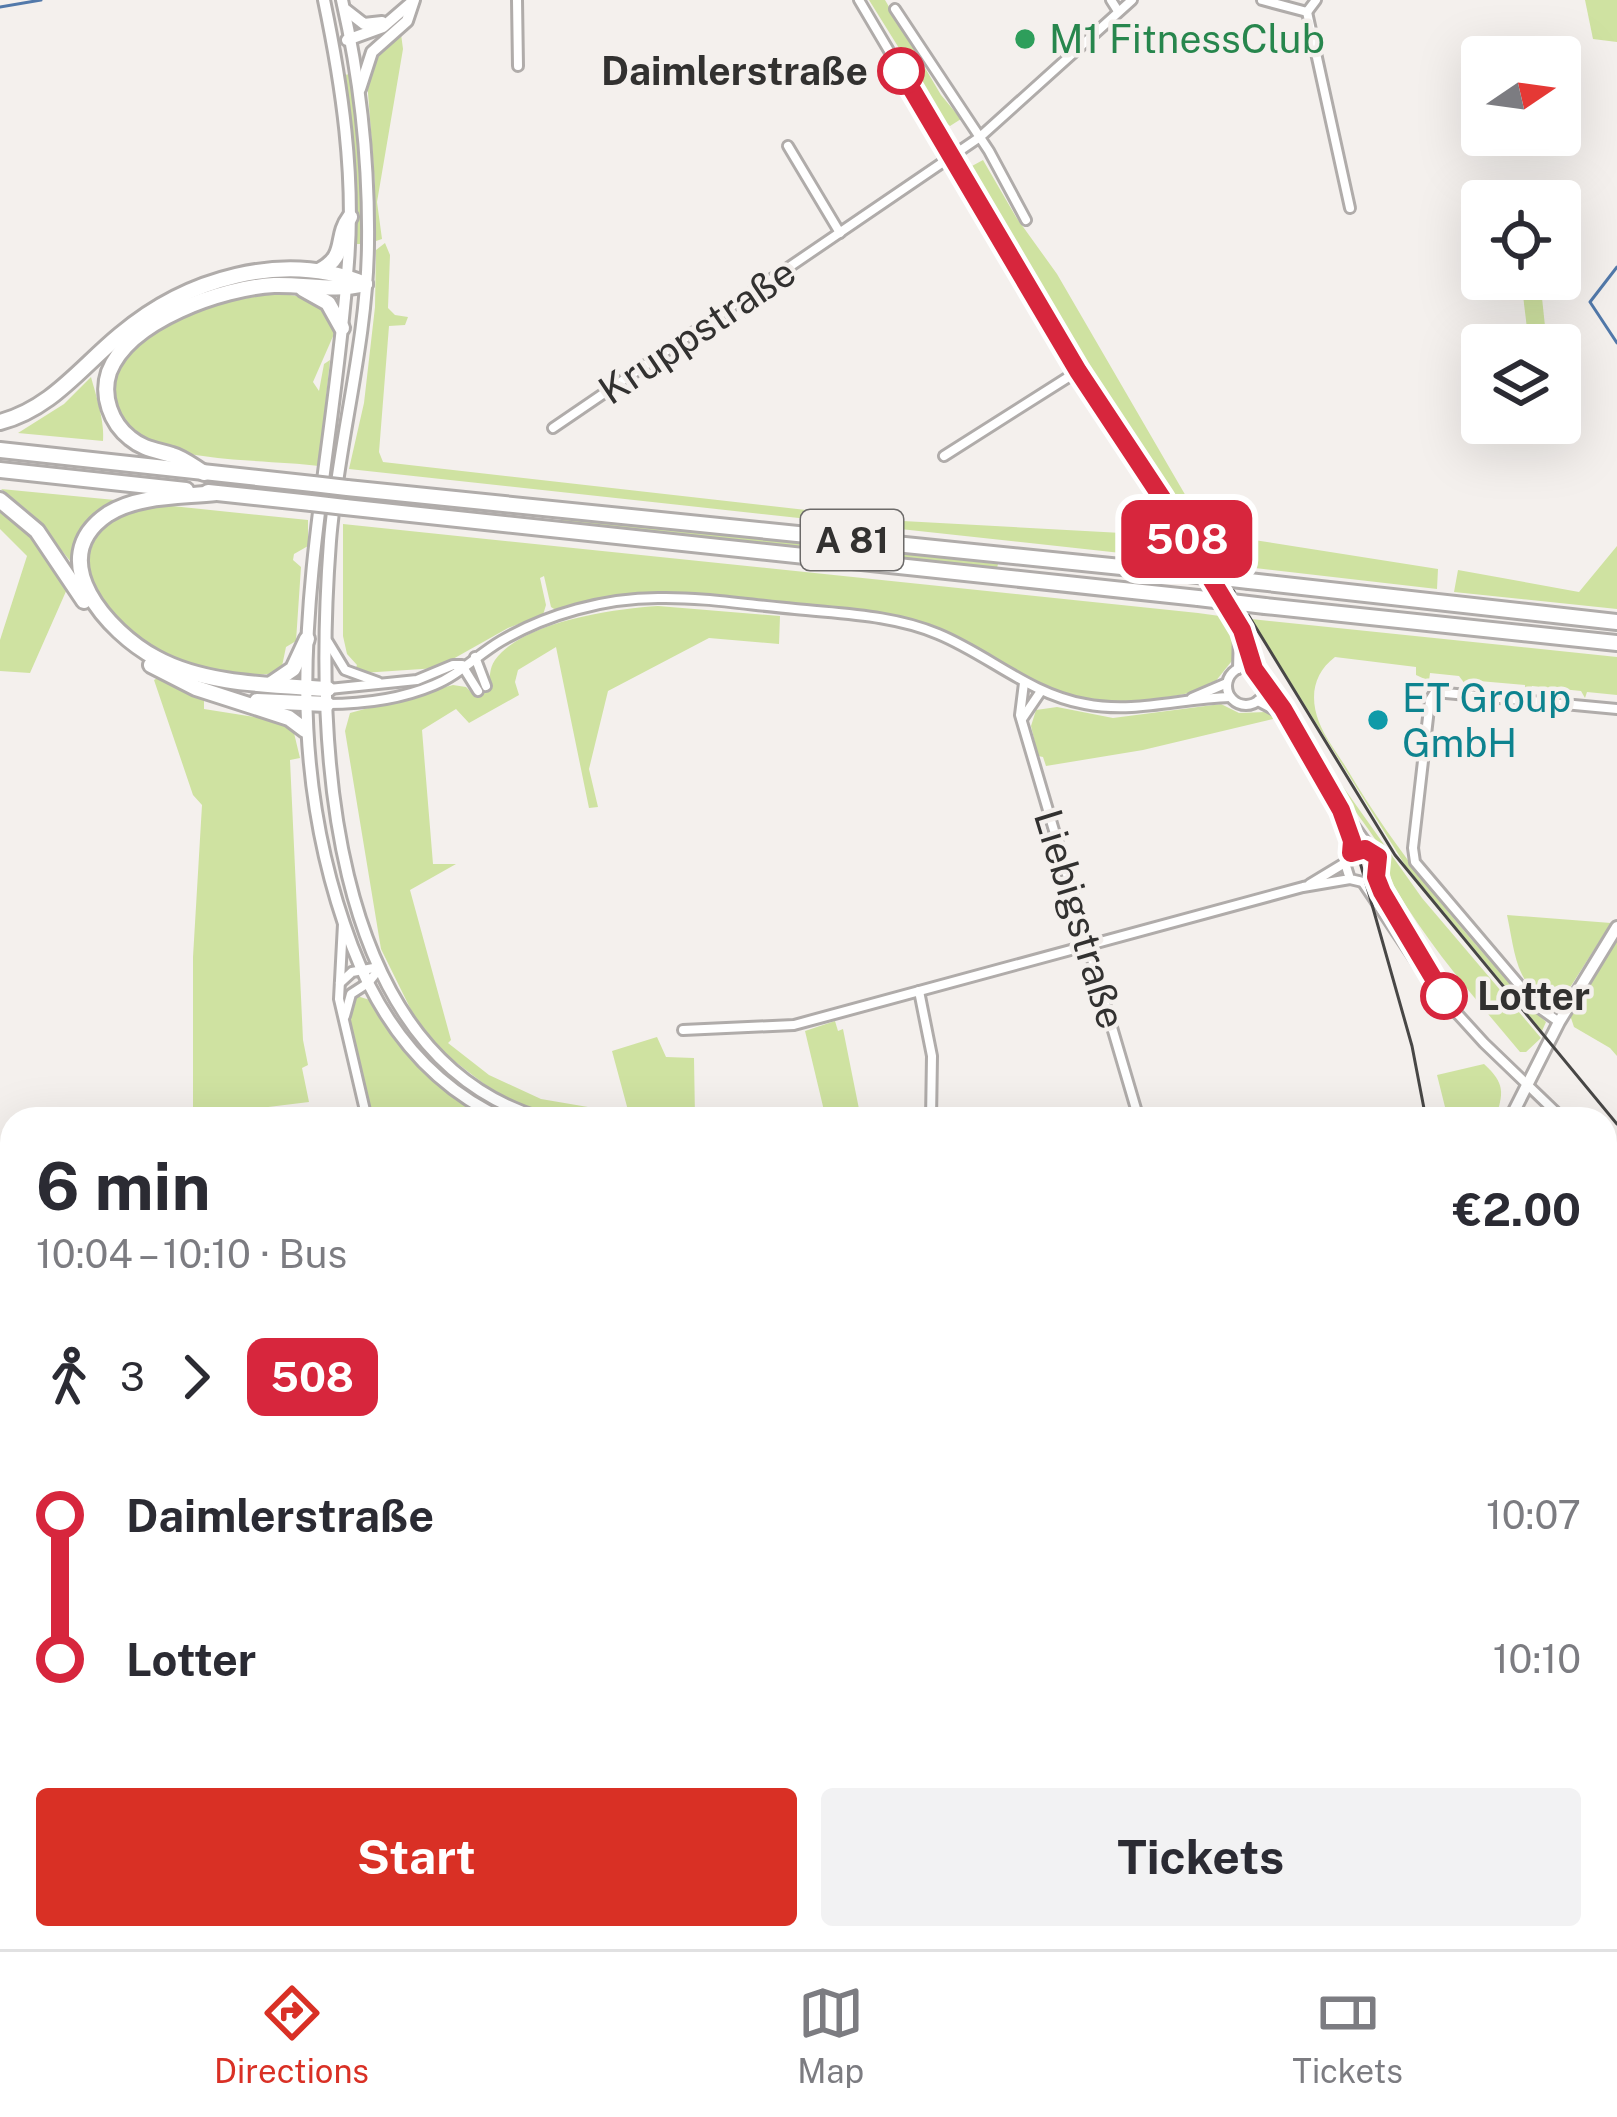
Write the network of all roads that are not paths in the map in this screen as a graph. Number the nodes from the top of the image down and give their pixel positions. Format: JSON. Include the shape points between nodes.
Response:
{"nodes":[{"id":1,"x":324,"y":0,"type":"edge"},
{"id":2,"x":413,"y":0,"type":"edge"},
{"id":3,"x":517,"y":0,"type":"edge"},
{"id":4,"x":859,"y":0,"type":"edge"},
{"id":5,"x":1111,"y":0,"type":"edge"},
{"id":6,"x":1132,"y":0,"type":"edge"},
{"id":7,"x":1262,"y":0,"type":"edge"},
{"id":8,"x":1316,"y":0,"type":"edge"},
{"id":9,"x":343,"y":3,"type":"edge"},
{"id":10,"x":895,"y":9,"type":"dead end"},
{"id":11,"x":1118,"y":11,"type":"junction"},
{"id":12,"x":1307,"y":12,"type":"junction"},
{"id":13,"x":397,"y":18,"type":"junction"},
{"id":14,"x":351,"y":44,"type":"junction"},
{"id":15,"x":379,"y":46,"type":"junction"},
{"id":16,"x":333,"y":47,"type":"junction"},
{"id":17,"x":518,"y":67,"type":"dead end"},
{"id":18,"x":358,"y":98,"type":"junction"},
{"id":19,"x":980,"y":137,"type":"junction"},
{"id":20,"x":788,"y":146,"type":"dead end"},
{"id":21,"x":953,"y":156,"type":"junction"},
{"id":22,"x":1349,"y":208,"type":"dead end"},
{"id":23,"x":350,"y":217,"type":"junction"},
{"id":24,"x":1026,"y":220,"type":"dead end"},
{"id":25,"x":840,"y":233,"type":"junction"},
{"id":26,"x":319,"y":271,"type":"junction"},
{"id":27,"x":346,"y":283,"type":"junction"},
{"id":28,"x":365,"y":284,"type":"junction"},
{"id":29,"x":299,"y":287,"type":"junction"},
{"id":30,"x":342,"y":328,"type":"junction"},
{"id":31,"x":1078,"y":371,"type":"junction"},
{"id":32,"x":0,"y":422,"type":"edge"},
{"id":33,"x":554,"y":428,"type":"dead end"},
{"id":34,"x":0,"y":450,"type":"edge"},
{"id":35,"x":944,"y":457,"type":"dead end"},
{"id":36,"x":0,"y":470,"type":"edge"},
{"id":37,"x":204,"y":473,"type":"junction"},
{"id":38,"x":216,"y":493,"type":"junction"},
{"id":39,"x":0,"y":500,"type":"edge"},
{"id":40,"x":1617,"y":622,"type":"edge"},
{"id":41,"x":1239,"y":625,"type":"junction"},
{"id":42,"x":307,"y":639,"type":"junction"},
{"id":43,"x":327,"y":639,"type":"junction"},
{"id":44,"x":1617,"y":643,"type":"edge"},
{"id":45,"x":475,"y":657,"type":"junction"},
{"id":46,"x":462,"y":665,"type":"junction"},
{"id":47,"x":1238,"y":669,"type":"junction"},
{"id":48,"x":1254,"y":669,"type":"junction"},
{"id":49,"x":1024,"y":683,"type":"junction"},
{"id":50,"x":1227,"y":683,"type":"junction"},
{"id":51,"x":272,"y":684,"type":"junction"},
{"id":52,"x":385,"y":685,"type":"junction"},
{"id":53,"x":1265,"y":687,"type":"junction"},
{"id":54,"x":1041,"y":692,"type":"junction"},
{"id":55,"x":304,"y":695,"type":"junction"},
{"id":56,"x":327,"y":697,"type":"junction"},
{"id":57,"x":1230,"y":697,"type":"junction"},
{"id":58,"x":240,"y":700,"type":"junction"},
{"id":59,"x":1185,"y":701,"type":"junction"},
{"id":60,"x":1258,"y":701,"type":"junction"},
{"id":61,"x":1617,"y":709,"type":"edge"},
{"id":62,"x":1286,"y":716,"type":"junction"},
{"id":63,"x":1022,"y":719,"type":"junction"},
{"id":64,"x":305,"y":730,"type":"junction"},
{"id":65,"x":1341,"y":810,"type":"junction"},
{"id":66,"x":1351,"y":853,"type":"junction"},
{"id":67,"x":1374,"y":853,"type":"junction"},
{"id":68,"x":1345,"y":863,"type":"junction"},
{"id":69,"x":1376,"y":877,"type":"junction"},
{"id":70,"x":1350,"y":879,"type":"junction"},
{"id":71,"x":1364,"y":884,"type":"junction"},
{"id":72,"x":1303,"y":887,"type":"junction"},
{"id":73,"x":343,"y":922,"type":"junction"},
{"id":74,"x":1617,"y":927,"type":"edge"},
{"id":75,"x":1087,"y":945,"type":"junction"},
{"id":76,"x":381,"y":967,"type":"junction"},
{"id":77,"x":361,"y":968,"type":"junction"},
{"id":78,"x":368,"y":983,"type":"junction"},
{"id":79,"x":340,"y":984,"type":"junction"},
{"id":80,"x":920,"y":992,"type":"junction"},
{"id":81,"x":1444,"y":998,"type":"junction"},
{"id":82,"x":344,"y":1019,"type":"junction"},
{"id":83,"x":1556,"y":1028,"type":"junction"},
{"id":84,"x":683,"y":1030,"type":"dead end"},
{"id":85,"x":1528,"y":1085,"type":"junction"},
{"id":86,"x":365,"y":1107,"type":"edge"},
{"id":87,"x":484,"y":1107,"type":"edge"},
{"id":88,"x":514,"y":1107,"type":"edge"},
{"id":89,"x":931,"y":1107,"type":"edge"},
{"id":90,"x":1136,"y":1107,"type":"edge"},
{"id":91,"x":1516,"y":1107,"type":"edge"},
{"id":92,"x":1551,"y":1107,"type":"edge"}],
"edges":[{"from":1,"to":16,"type":"main road"},
{"from":2,"to":13,"type":"main road"},
{"from":2,"to":15,"type":"main road","via":[[406,21]]},
{"from":3,"to":17,"type":"street"},
{"from":4,"to":21,"type":"street"},
{"from":5,"to":11,"type":"street"},
{"from":6,"to":11,"type":"street","name":"Kruppstraße"},
{"from":7,"to":12,"type":"street"},
{"from":8,"to":12,"type":"street"},
{"from":9,"to":13,"type":"main road","via":[[364,24]]},
{"from":9,"to":14,"type":"main road"},
{"from":10,"to":19,"type":"street"},
{"from":11,"to":19,"type":"street","name":"Kruppstraße"},
{"from":12,"to":22,"type":"street"},
{"from":13,"to":14,"type":"main road"},
{"from":14,"to":15,"type":"main road"},
{"from":14,"to":16,"type":"main road"},
{"from":14,"to":18,"type":"main road"},
{"from":15,"to":18,"type":"main road"},
{"from":16,"to":23,"type":"main road"},
{"from":18,"to":28,"type":"main road"},
{"from":19,"to":21,"type":"street","name":"Kruppstraße"},
{"from":19,"to":24,"type":"street"},
{"from":20,"to":25,"type":"street"},
{"from":21,"to":25,"type":"street","name":"Kruppstraße"},
{"from":21,"to":31,"type":"street"},
{"from":23,"to":26,"type":"highway","via":[[338,256]]},
{"from":23,"to":27,"type":"main road"},
{"from":25,"to":33,"type":"street","name":"Kruppstraße"},
{"from":26,"to":27,"type":"highway"},
{"from":26,"to":32,"type":"highway","via":[[245,272],[179,298],[123,332],[38,406]]},
{"from":27,"to":28,"type":"highway"},
{"from":27,"to":29,"type":"highway","number":"A 81"},
{"from":27,"to":30,"type":"main road"},
{"from":28,"to":43,"type":"main road","via":[[330,541]]},
{"from":29,"to":30,"type":"highway","via":[[328,303]]},
{"from":29,"to":37,"type":"highway","number":"A 81","via":[[215,297],[153,325],[116,357],[106,389],[119,428]]},
{"from":30,"to":42,"type":"main road"},
{"from":31,"to":35,"type":"street"},
{"from":31,"to":41,"type":"street"},
{"from":34,"to":37,"type":"highway","number":"A 81"},
{"from":36,"to":38,"type":"highway","number":"A 81"},
{"from":37,"to":40,"type":"highway","number":"A 81","bridge":true},
{"from":38,"to":44,"type":"highway","number":"A 81","bridge":true},
{"from":38,"to":51,"type":"highway","number":"A 81","via":[[109,514],[84,547],[81,576],[100,613],[158,659]]},
{"from":39,"to":58,"type":"highway","via":[[37,531],[123,647],[172,677]]},
{"from":41,"to":47,"type":"street"},
{"from":41,"to":48,"type":"street"},
{"from":42,"to":51,"type":"highway","via":[[293,669]]},
{"from":42,"to":55,"type":"main road"},
{"from":43,"to":52,"type":"street","via":[[345,670]]},
{"from":43,"to":56,"type":"main road"},
{"from":45,"to":46,"type":"street"},
{"from":45,"to":46,"type":"street","via":[[482,688]]},
{"from":45,"to":49,"type":"street","via":[[551,618],[670,598],[884,619],[945,637]]},
{"from":46,"to":52,"type":"street"},
{"from":46,"to":56,"type":"street","via":[[385,699]]},
{"from":47,"to":48,"type":"street"},
{"from":47,"to":50,"type":"street"},
{"from":48,"to":53,"type":"street"},
{"from":49,"to":54,"type":"street"},
{"from":49,"to":63,"type":"street","name":"Liebigstraße"},
{"from":50,"to":57,"type":"street"},
{"from":50,"to":59,"type":"street"},
{"from":51,"to":55,"type":"highway","number":"A 81"},
{"from":52,"to":56,"type":"street"},
{"from":53,"to":60,"type":"street"},
{"from":53,"to":62,"type":"street"},
{"from":54,"to":59,"type":"street","via":[[1114,708]]},
{"from":54,"to":63,"type":"street"},
{"from":55,"to":56,"type":"highway"},
{"from":55,"to":58,"type":"highway"},
{"from":55,"to":64,"type":"main road"},
{"from":56,"to":76,"type":"main road","via":[[338,825],[358,914]]},
{"from":57,"to":59,"type":"street"},
{"from":57,"to":60,"type":"street","via":[[1246,706]]},
{"from":58,"to":64,"type":"highway"},
{"from":60,"to":62,"type":"street"},
{"from":61,"to":83,"type":"street","via":[[1464,693],[1435,692],[1430,700],[1415,862]]},
{"from":62,"to":65,"type":"street"},
{"from":63,"to":75,"type":"street","name":"Liebigstraße"},
{"from":64,"to":73,"type":"main road","via":[[319,833]]},
{"from":65,"to":66,"type":"street"},
{"from":65,"to":67,"type":"street"},
{"from":66,"to":67,"type":"street"},
{"from":66,"to":68,"type":"street"},
{"from":67,"to":69,"type":"street"},
{"from":68,"to":70,"type":"street"},
{"from":68,"to":72,"type":"street"},
{"from":69,"to":71,"type":"street"},
{"from":69,"to":81,"type":"street"},
{"from":70,"to":71,"type":"street"},
{"from":70,"to":72,"type":"street"},
{"from":71,"to":81,"type":"street"},
{"from":72,"to":75,"type":"street"},
{"from":73,"to":77,"type":"main road"},
{"from":73,"to":79,"type":"street"},
{"from":74,"to":83,"type":"main road"},
{"from":75,"to":80,"type":"street"},
{"from":75,"to":90,"type":"street","name":"Liebigstraße"},
{"from":76,"to":77,"type":"street"},
{"from":76,"to":78,"type":"street"},
{"from":76,"to":88,"type":"main road","via":[[439,1058]]},
{"from":77,"to":78,"type":"main road"},
{"from":77,"to":79,"type":"street"},
{"from":78,"to":82,"type":"street","via":[[351,994]]},
{"from":78,"to":87,"type":"main road","via":[[420,1060]]},
{"from":79,"to":82,"type":"street"},
{"from":80,"to":84,"type":"street","via":[[794,1024]]},
{"from":80,"to":89,"type":"street"},
{"from":81,"to":85,"type":"street"},
{"from":82,"to":86,"type":"street"},
{"from":83,"to":85,"type":"main road"},
{"from":85,"to":91,"type":"main road"},
{"from":85,"to":92,"type":"street"}]}
